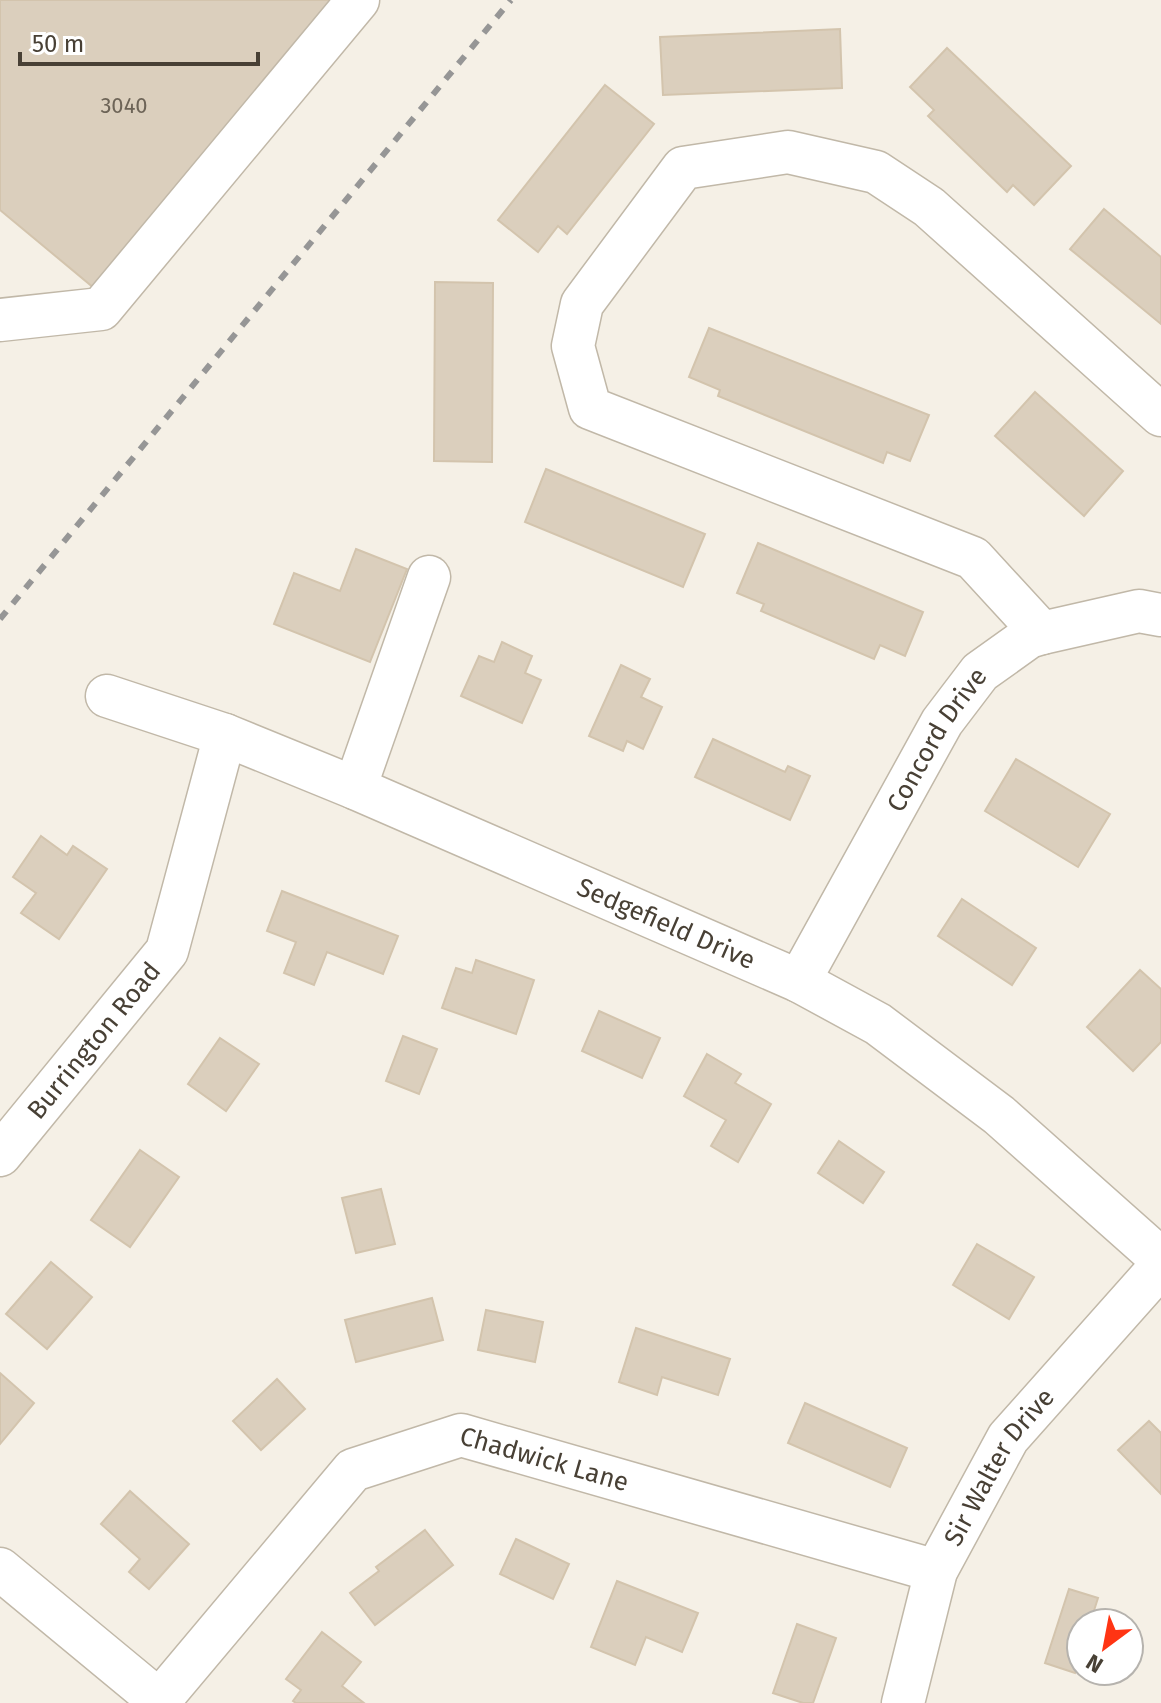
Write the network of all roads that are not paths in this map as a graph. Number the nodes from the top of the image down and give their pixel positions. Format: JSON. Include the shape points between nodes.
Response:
{"nodes":[{"id":1,"x":358,"y":0,"type":"edge"},
{"id":2,"x":0,"y":320,"type":"edge"},
{"id":3,"x":1161,"y":415,"type":"edge"},
{"id":4,"x":429,"y":577,"type":"dead end"},
{"id":5,"x":1161,"y":615,"type":"edge"},
{"id":6,"x":1042,"y":633,"type":"junction"},
{"id":7,"x":107,"y":696,"type":"dead end"},
{"id":8,"x":225,"y":735,"type":"junction"},
{"id":9,"x":355,"y":788,"type":"junction"},
{"id":10,"x":799,"y":981,"type":"junction"},
{"id":11,"x":0,"y":1155,"type":"edge"},
{"id":12,"x":1161,"y":1259,"type":"edge"},
{"id":13,"x":1161,"y":1266,"type":"edge"},
{"id":14,"x":0,"y":1569,"type":"edge"},
{"id":15,"x":936,"y":1571,"type":"junction"},
{"id":16,"x":160,"y":1702,"type":"edge"},
{"id":17,"x":903,"y":1703,"type":"edge"}],
"edges":[{"from":1,"to":2,"type":"street","via":[[101,309]]},
{"from":3,"to":6,"type":"street","via":[[929,207],[876,172],[788,152],[683,168],[582,304],[573,346],[590,408],[973,558]]},
{"from":4,"to":9,"type":"street"},
{"from":5,"to":6,"type":"street","name":"Concord Drive","via":[[1139,611]]},
{"from":6,"to":10,"type":"street","name":"Concord Drive","via":[[980,672],[942,722]]},
{"from":7,"to":8,"type":"street","name":"Sedgefield Drive"},
{"from":8,"to":9,"type":"street","name":"Sedgefield Drive"},
{"from":8,"to":11,"type":"street","name":"Burrington Road","via":[[167,951]]},
{"from":9,"to":10,"type":"street","name":"Sedgefield Drive"},
{"from":10,"to":12,"type":"street","name":"Sedgefield Drive","via":[[878,1024],[999,1115]]},
{"from":13,"to":15,"type":"street","name":"Sir Walter Drive","via":[[1008,1438]]},
{"from":14,"to":16,"type":"street"},
{"from":15,"to":16,"type":"street","name":"Chadwick Lane","via":[[461,1435],[353,1470]]},
{"from":15,"to":17,"type":"street","name":"Sir Walter Drive"}]}
